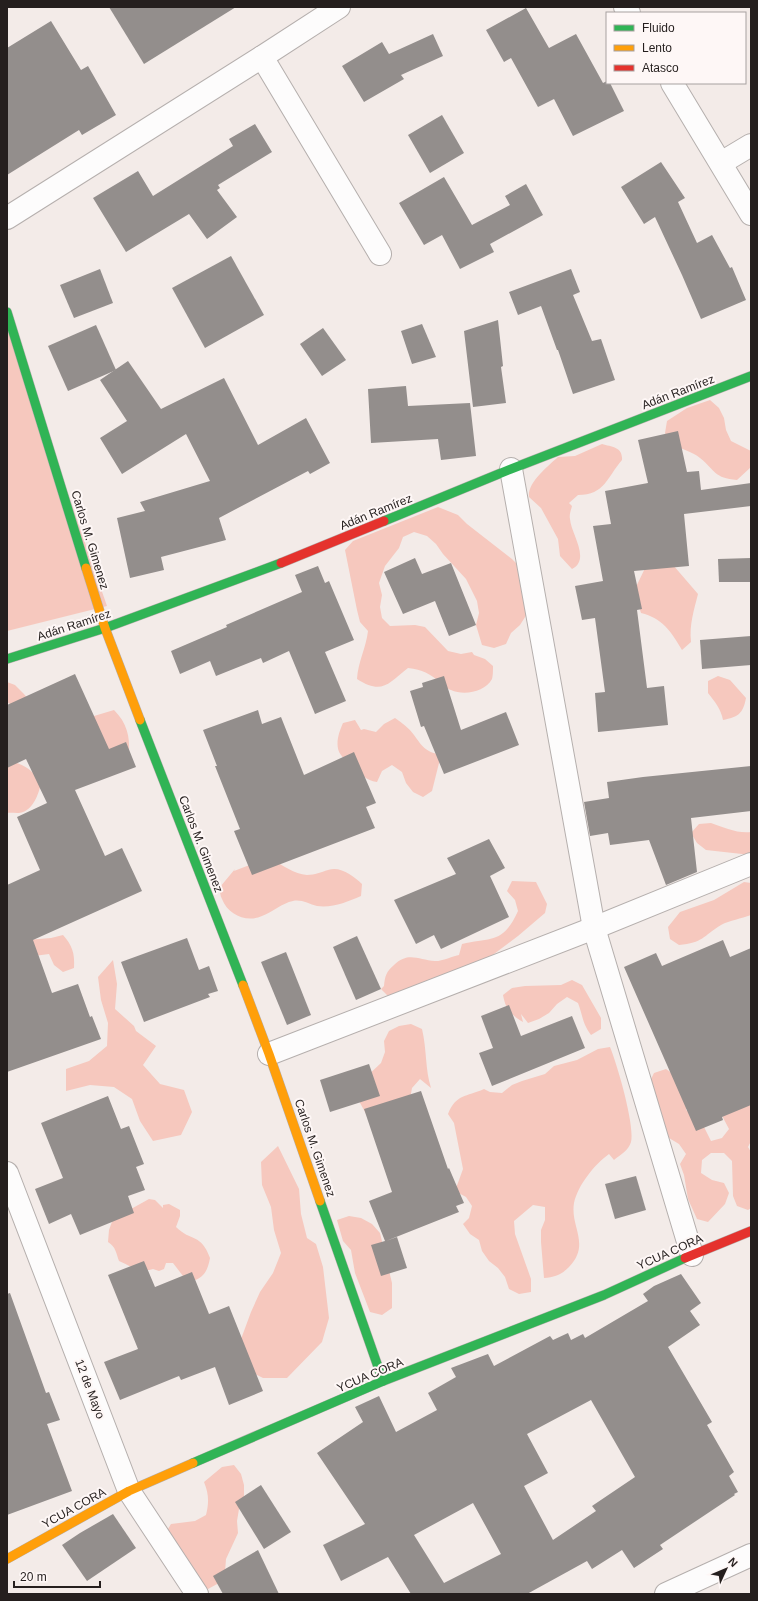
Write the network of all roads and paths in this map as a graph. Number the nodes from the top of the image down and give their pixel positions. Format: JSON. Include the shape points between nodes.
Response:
{"nodes":[{"id":1,"x":339,"y":7,"type":"edge"},
{"id":2,"x":262,"y":57,"type":"junction"},
{"id":3,"x":673,"y":84,"type":"edge"},
{"id":4,"x":751,"y":145,"type":"edge"},
{"id":5,"x":721,"y":163,"type":"junction"},
{"id":6,"x":751,"y":214,"type":"edge"},
{"id":7,"x":7,"y":218,"type":"edge"},
{"id":8,"x":380,"y":254,"type":"dead end"},
{"id":9,"x":7,"y":312,"type":"edge"},
{"id":10,"x":751,"y":376,"type":"edge"},
{"id":11,"x":511,"y":469,"type":"junction"},
{"id":12,"x":105,"y":628,"type":"junction"},
{"id":13,"x":7,"y":659,"type":"edge"},
{"id":14,"x":751,"y":864,"type":"edge"},
{"id":15,"x":594,"y":928,"type":"junction"},
{"id":16,"x":269,"y":1054,"type":"junction"},
{"id":17,"x":7,"y":1173,"type":"edge"},
{"id":18,"x":751,"y":1231,"type":"edge"},
{"id":19,"x":692,"y":1254,"type":"junction"},
{"id":20,"x":384,"y":1381,"type":"junction"},
{"id":21,"x":129,"y":1491,"type":"junction"},
{"id":22,"x":751,"y":1555,"type":"edge"},
{"id":23,"x":7,"y":1558,"type":"edge"},
{"id":24,"x":197,"y":1594,"type":"edge"},
{"id":25,"x":666,"y":1594,"type":"edge"}],
"edges":[{"from":1,"to":2,"type":"street"},
{"from":2,"to":7,"type":"street"},
{"from":2,"to":8,"type":"street"},
{"from":3,"to":5,"type":"street"},
{"from":4,"to":5,"type":"street"},
{"from":5,"to":6,"type":"street"},
{"from":9,"to":12,"type":"street","name":"Carlos M. Gimenez"},
{"from":10,"to":11,"type":"street","name":"Adán Ramírez"},
{"from":11,"to":12,"type":"street","name":"Adán Ramírez","via":[[310,552]]},
{"from":11,"to":15,"type":"street"},
{"from":12,"to":13,"type":"street","name":"Adán Ramírez"},
{"from":12,"to":16,"type":"street","name":"Carlos M. Gimenez"},
{"from":14,"to":15,"type":"street"},
{"from":15,"to":16,"type":"street"},
{"from":15,"to":19,"type":"street"},
{"from":16,"to":20,"type":"street","name":"Carlos M. Gimenez"},
{"from":17,"to":21,"type":"street","name":"12 de Mayo"},
{"from":18,"to":19,"type":"street","name":"YCUA CORA"},
{"from":19,"to":20,"type":"street","name":"YCUA CORA","via":[[604,1295]]},
{"from":20,"to":21,"type":"street","name":"YCUA CORA"},
{"from":21,"to":23,"type":"street","name":"YCUA CORA"},
{"from":21,"to":24,"type":"street","name":"12 de Mayo"},
{"from":22,"to":25,"type":"street"}]}
